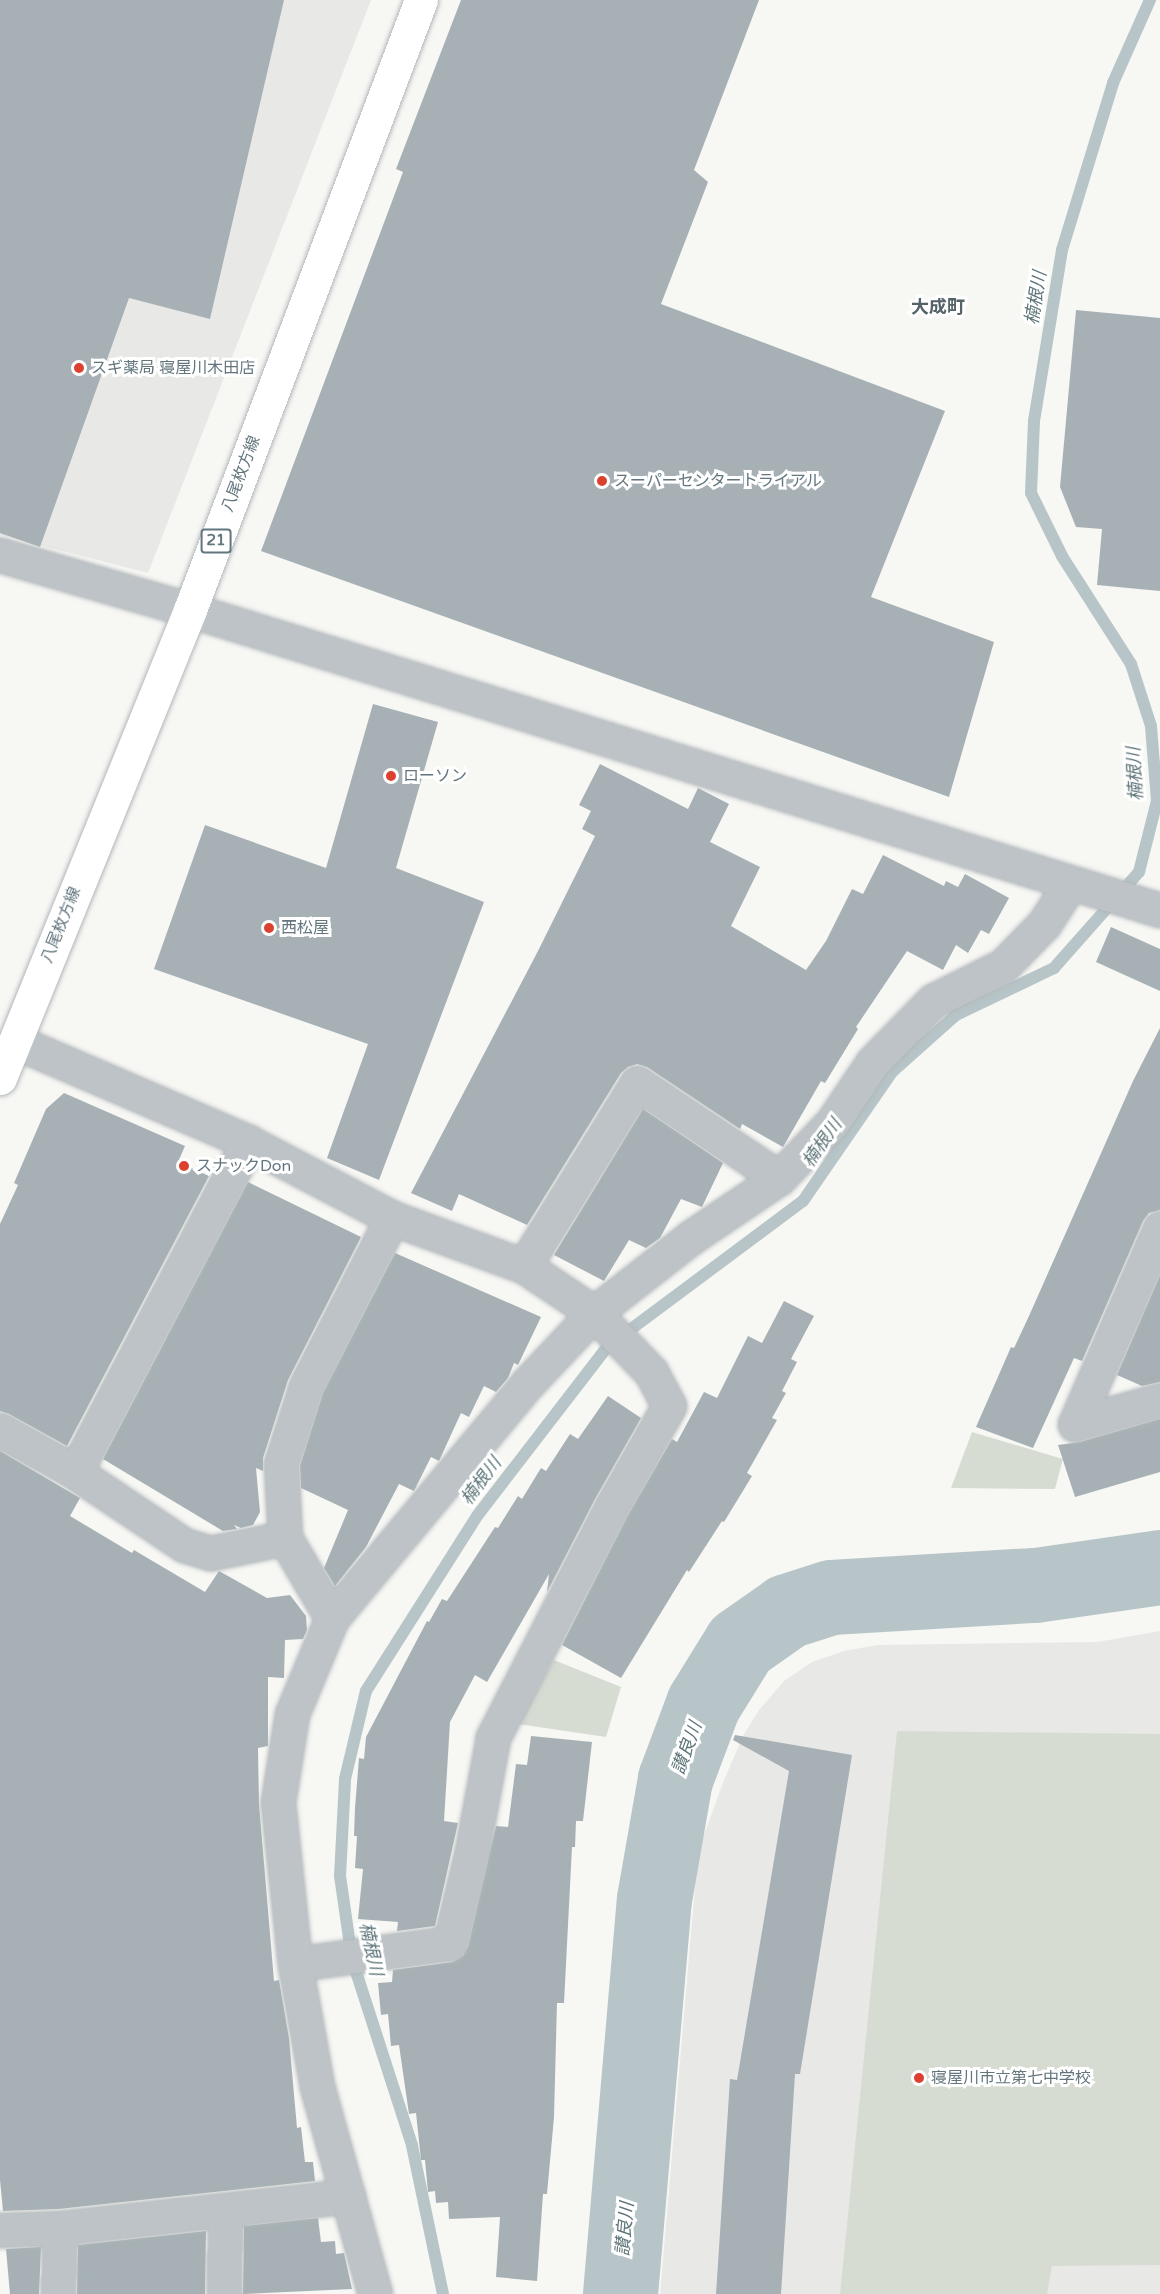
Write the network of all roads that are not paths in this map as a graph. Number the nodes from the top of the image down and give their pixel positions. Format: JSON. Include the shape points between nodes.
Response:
{"nodes":[{"id":1,"x":421,"y":0,"type":"edge"},
{"id":2,"x":0,"y":555,"type":"edge"},
{"id":3,"x":190,"y":610,"type":"junction"},
{"id":4,"x":1080,"y":887,"type":"junction"},
{"id":5,"x":1150,"y":908,"type":"edge"},
{"id":6,"x":14,"y":1041,"type":"junction"},
{"id":7,"x":0,"y":1078,"type":"edge"},
{"id":8,"x":248,"y":1142,"type":"junction"},
{"id":9,"x":779,"y":1178,"type":"junction"},
{"id":10,"x":392,"y":1218,"type":"junction"},
{"id":11,"x":1160,"y":1228,"type":"edge"},
{"id":12,"x":524,"y":1266,"type":"junction"},
{"id":13,"x":600,"y":1319,"type":"junction"},
{"id":14,"x":1160,"y":1400,"type":"edge"},
{"id":15,"x":0,"y":1430,"type":"edge"},
{"id":16,"x":75,"y":1472,"type":"junction"},
{"id":17,"x":285,"y":1539,"type":"junction"},
{"id":18,"x":332,"y":1618,"type":"junction"},
{"id":19,"x":310,"y":1962,"type":"junction"},
{"id":20,"x":348,"y":2196,"type":"junction"},
{"id":21,"x":225,"y":2210,"type":"junction"},
{"id":22,"x":60,"y":2228,"type":"junction"},
{"id":23,"x":0,"y":2230,"type":"edge"},
{"id":24,"x":58,"y":2294,"type":"edge"},
{"id":25,"x":224,"y":2294,"type":"edge"},
{"id":26,"x":375,"y":2294,"type":"edge"}],
"edges":[{"from":1,"to":3,"type":"main road","name":"八尾枚方線","number":"21"},
{"from":2,"to":3,"type":"street"},
{"from":3,"to":4,"type":"street"},
{"from":3,"to":6,"type":"main road","name":"八尾枚方線","number":"21"},
{"from":4,"to":5,"type":"street"},
{"from":4,"to":9,"type":"street","via":[[1003,966],[933,1001],[873,1062],[832,1123]]},
{"from":6,"to":7,"type":"main road","name":"八尾枚方線","number":"21"},
{"from":6,"to":8,"type":"street"},
{"from":8,"to":10,"type":"street"},
{"from":8,"to":16,"type":"street"},
{"from":9,"to":12,"type":"street","via":[[637,1083]]},
{"from":9,"to":13,"type":"street","via":[[690,1238]]},
{"from":10,"to":12,"type":"street"},
{"from":10,"to":17,"type":"street","via":[[306,1386],[281,1464]]},
{"from":11,"to":14,"type":"street","via":[[1075,1424]]},
{"from":12,"to":13,"type":"street"},
{"from":13,"to":18,"type":"street","via":[[528,1383]]},
{"from":13,"to":19,"type":"street","via":[[651,1372],[669,1406],[611,1508],[493,1738],[450,1942]]},
{"from":15,"to":16,"type":"street"},
{"from":16,"to":17,"type":"street","via":[[184,1545],[211,1553]]},
{"from":17,"to":18,"type":"street"},
{"from":18,"to":19,"type":"street","via":[[292,1714],[279,1802]]},
{"from":19,"to":20,"type":"street","via":[[317,2086]]},
{"from":20,"to":21,"type":"street"},
{"from":20,"to":26,"type":"street"},
{"from":21,"to":22,"type":"street"},
{"from":21,"to":25,"type":"street"},
{"from":22,"to":23,"type":"street"},
{"from":22,"to":24,"type":"street"}]}
